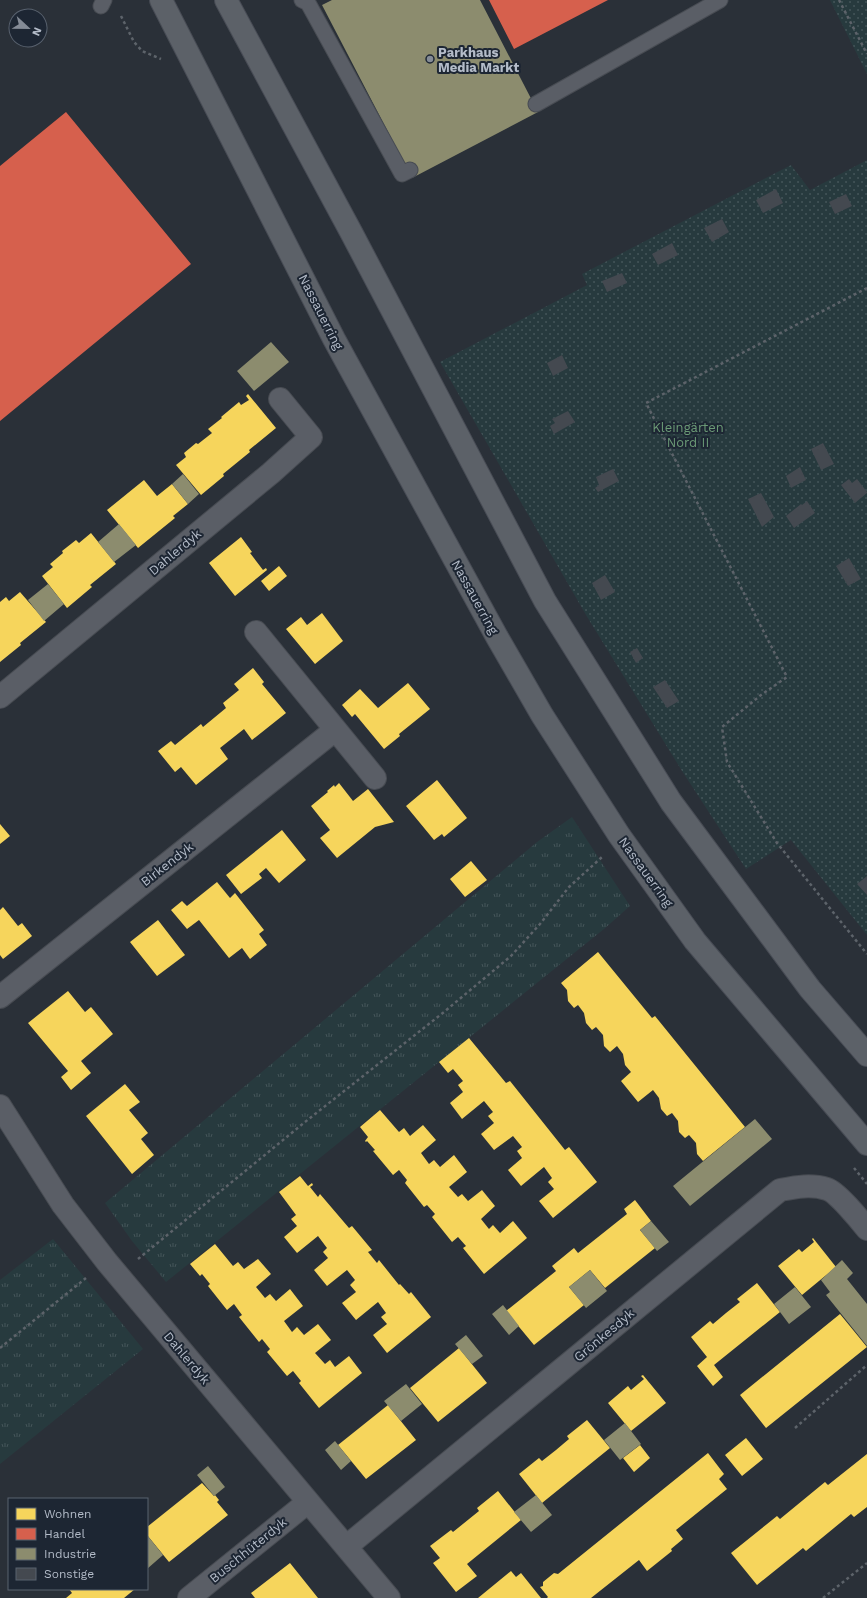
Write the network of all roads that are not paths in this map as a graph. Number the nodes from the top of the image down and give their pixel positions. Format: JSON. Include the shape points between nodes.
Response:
{"nodes":[{"id":1,"x":161,"y":0,"type":"edge"},
{"id":2,"x":226,"y":0,"type":"edge"},
{"id":3,"x":302,"y":0,"type":"edge"},
{"id":4,"x":720,"y":0,"type":"edge"},
{"id":5,"x":536,"y":104,"type":"dead end"},
{"id":6,"x":410,"y":170,"type":"dead end"},
{"id":7,"x":280,"y":399,"type":"dead end"},
{"id":8,"x":256,"y":632,"type":"dead end"},
{"id":9,"x":0,"y":697,"type":"edge"},
{"id":10,"x":335,"y":730,"type":"junction"},
{"id":11,"x":375,"y":778,"type":"dead end"},
{"id":12,"x":0,"y":997,"type":"edge"},
{"id":13,"x":867,"y":1055,"type":"edge"},
{"id":14,"x":0,"y":1106,"type":"edge"},
{"id":15,"x":867,"y":1144,"type":"edge"},
{"id":16,"x":867,"y":1229,"type":"edge"},
{"id":17,"x":308,"y":1502,"type":"junction"},
{"id":18,"x":347,"y":1546,"type":"junction"},
{"id":19,"x":189,"y":1598,"type":"edge"},
{"id":20,"x":389,"y":1598,"type":"edge"}],
"edges":[{"from":1,"to":15,"type":"main road","name":"Nassauerring","via":[[334,339],[496,637],[542,715],[619,835],[695,941]]},
{"from":2,"to":13,"type":"main road","via":[[545,601],[671,802],[810,989]]},
{"from":3,"to":6,"type":"lane","via":[[308,3],[402,174]]},
{"from":4,"to":5,"type":"lane"},
{"from":7,"to":9,"type":"street","name":"Dahlerdyk","via":[[311,437]]},
{"from":8,"to":10,"type":"street"},
{"from":10,"to":11,"type":"street"},
{"from":10,"to":12,"type":"street","name":"Birkendyk"},
{"from":14,"to":17,"type":"street","name":"Dahlerdyk","via":[[63,1205],[112,1269]]},
{"from":16,"to":18,"type":"street","name":"Grönkesdyk","via":[[829,1190],[805,1186],[780,1190]]},
{"from":17,"to":18,"type":"street","name":"Dahlerdyk"},
{"from":17,"to":19,"type":"street","name":"Buschhüterdyk"},
{"from":18,"to":20,"type":"street","name":"Dahlerdyk"}]}
